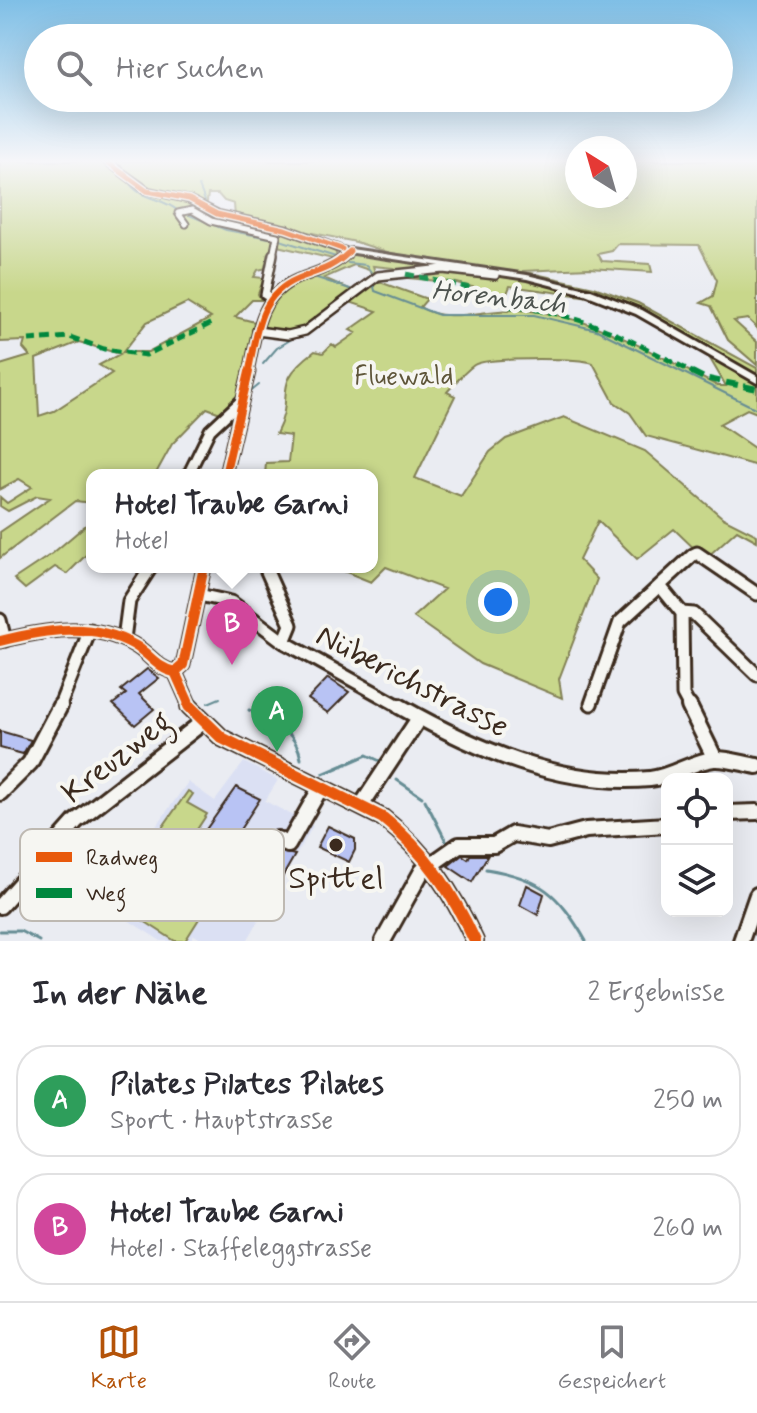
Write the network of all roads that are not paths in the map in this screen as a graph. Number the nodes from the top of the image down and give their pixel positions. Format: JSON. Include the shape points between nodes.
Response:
{"nodes":[{"id":1,"x":201,"y":205,"type":"edge"},
{"id":2,"x":186,"y":224,"type":"dead end"},
{"id":3,"x":327,"y":242,"type":"junction"},
{"id":4,"x":349,"y":249,"type":"junction"},
{"id":5,"x":374,"y":251,"type":"junction"},
{"id":6,"x":408,"y":259,"type":"junction"},
{"id":7,"x":495,"y":275,"type":"dead end"},
{"id":8,"x":269,"y":297,"type":"junction"},
{"id":9,"x":257,"y":331,"type":"junction"},
{"id":10,"x":757,"y":380,"type":"edge"},
{"id":11,"x":241,"y":401,"type":"junction"},
{"id":12,"x":191,"y":469,"type":"edge"},
{"id":13,"x":226,"y":469,"type":"edge"},
{"id":14,"x":147,"y":573,"type":"edge"},
{"id":15,"x":203,"y":573,"type":"edge"},
{"id":16,"x":269,"y":573,"type":"edge"},
{"id":17,"x":660,"y":586,"type":"junction"},
{"id":18,"x":757,"y":594,"type":"edge"},
{"id":19,"x":199,"y":595,"type":"junction"},
{"id":20,"x":682,"y":613,"type":"junction"},
{"id":21,"x":0,"y":620,"type":"edge"},
{"id":22,"x":90,"y":630,"type":"junction"},
{"id":23,"x":124,"y":639,"type":"junction"},
{"id":24,"x":2,"y":640,"type":"edge"},
{"id":25,"x":284,"y":642,"type":"junction"},
{"id":26,"x":175,"y":672,"type":"junction"},
{"id":27,"x":757,"y":675,"type":"edge"},
{"id":28,"x":591,"y":704,"type":"dead end"},
{"id":29,"x":419,"y":718,"type":"junction"},
{"id":30,"x":203,"y":722,"type":"junction"},
{"id":31,"x":715,"y":759,"type":"junction"},
{"id":32,"x":757,"y":766,"type":"edge"},
{"id":33,"x":321,"y":787,"type":"junction"},
{"id":34,"x":0,"y":793,"type":"edge"},
{"id":35,"x":361,"y":806,"type":"junction"},
{"id":36,"x":757,"y":812,"type":"edge"},
{"id":37,"x":733,"y":813,"type":"edge"},
{"id":38,"x":661,"y":825,"type":"edge"},
{"id":39,"x":69,"y":829,"type":"edge"},
{"id":40,"x":284,"y":843,"type":"edge"},
{"id":41,"x":433,"y":864,"type":"junction"},
{"id":42,"x":20,"y":884,"type":"edge"},
{"id":43,"x":757,"y":895,"type":"edge"},
{"id":44,"x":0,"y":906,"type":"edge"},
{"id":45,"x":383,"y":941,"type":"edge"},
{"id":46,"x":475,"y":941,"type":"edge"},
{"id":47,"x":741,"y":941,"type":"edge"}],
"edges":[{"from":1,"to":3,"type":"main road","via":[[228,218]]},
{"from":2,"to":8,"type":"street","via":[[178,213],[192,210],[211,221],[277,239],[265,295]]},
{"from":3,"to":4,"type":"main road"},
{"from":3,"to":5,"type":"main road"},
{"from":4,"to":5,"type":"main road"},
{"from":4,"to":6,"type":"main road"},
{"from":4,"to":8,"type":"street","via":[[333,268],[292,281]]},
{"from":5,"to":6,"type":"main road"},
{"from":6,"to":10,"type":"main road","via":[[540,280],[609,299]]},
{"from":7,"to":9,"type":"street","via":[[443,269],[378,276],[305,331]]},
{"from":8,"to":9,"type":"street"},
{"from":9,"to":11,"type":"street"},
{"from":11,"to":12,"type":"street","via":[[210,430]]},
{"from":11,"to":13,"type":"street"},
{"from":14,"to":23,"type":"street","via":[[129,601]]},
{"from":15,"to":19,"type":"street"},
{"from":16,"to":25,"type":"street","via":[[291,625]]},
{"from":17,"to":18,"type":"street","via":[[697,553]]},
{"from":17,"to":20,"type":"street"},
{"from":17,"to":28,"type":"street","via":[[616,629]]},
{"from":19,"to":25,"type":"street","name":"Nüberichstrasse","via":[[233,603]]},
{"from":19,"to":26,"type":"street","via":[[183,665]]},
{"from":20,"to":27,"type":"street","via":[[694,614]]},
{"from":20,"to":31,"type":"street","via":[[683,695]]},
{"from":21,"to":24,"type":"street"},
{"from":22,"to":23,"type":"street"},
{"from":22,"to":24,"type":"street"},
{"from":22,"to":34,"type":"street","via":[[41,744],[22,774]]},
{"from":23,"to":26,"type":"street","via":[[166,671]]},
{"from":25,"to":29,"type":"street","name":"Nüberichstrasse"},
{"from":26,"to":30,"type":"street","via":[[184,699]]},
{"from":29,"to":31,"type":"street","name":"Nüberichstrasse","via":[[492,754],[590,778],[653,779]]},
{"from":29,"to":35,"type":"street"},
{"from":30,"to":33,"type":"street","via":[[243,750]]},
{"from":30,"to":39,"type":"street","name":"Kreuzweg"},
{"from":31,"to":32,"type":"street","name":"Nüberichstrasse"},
{"from":33,"to":35,"type":"street"},
{"from":33,"to":40,"type":"street","via":[[288,845]]},
{"from":35,"to":41,"type":"street","via":[[403,833]]},
{"from":36,"to":37,"type":"street"},
{"from":38,"to":41,"type":"street","via":[[586,830],[548,840],[513,834],[494,845],[459,845]]},
{"from":41,"to":45,"type":"street","via":[[415,881]]},
{"from":41,"to":46,"type":"street"},
{"from":42,"to":44,"type":"street","name":"Kreuzweg"},
{"from":43,"to":47,"type":"street"}]}
